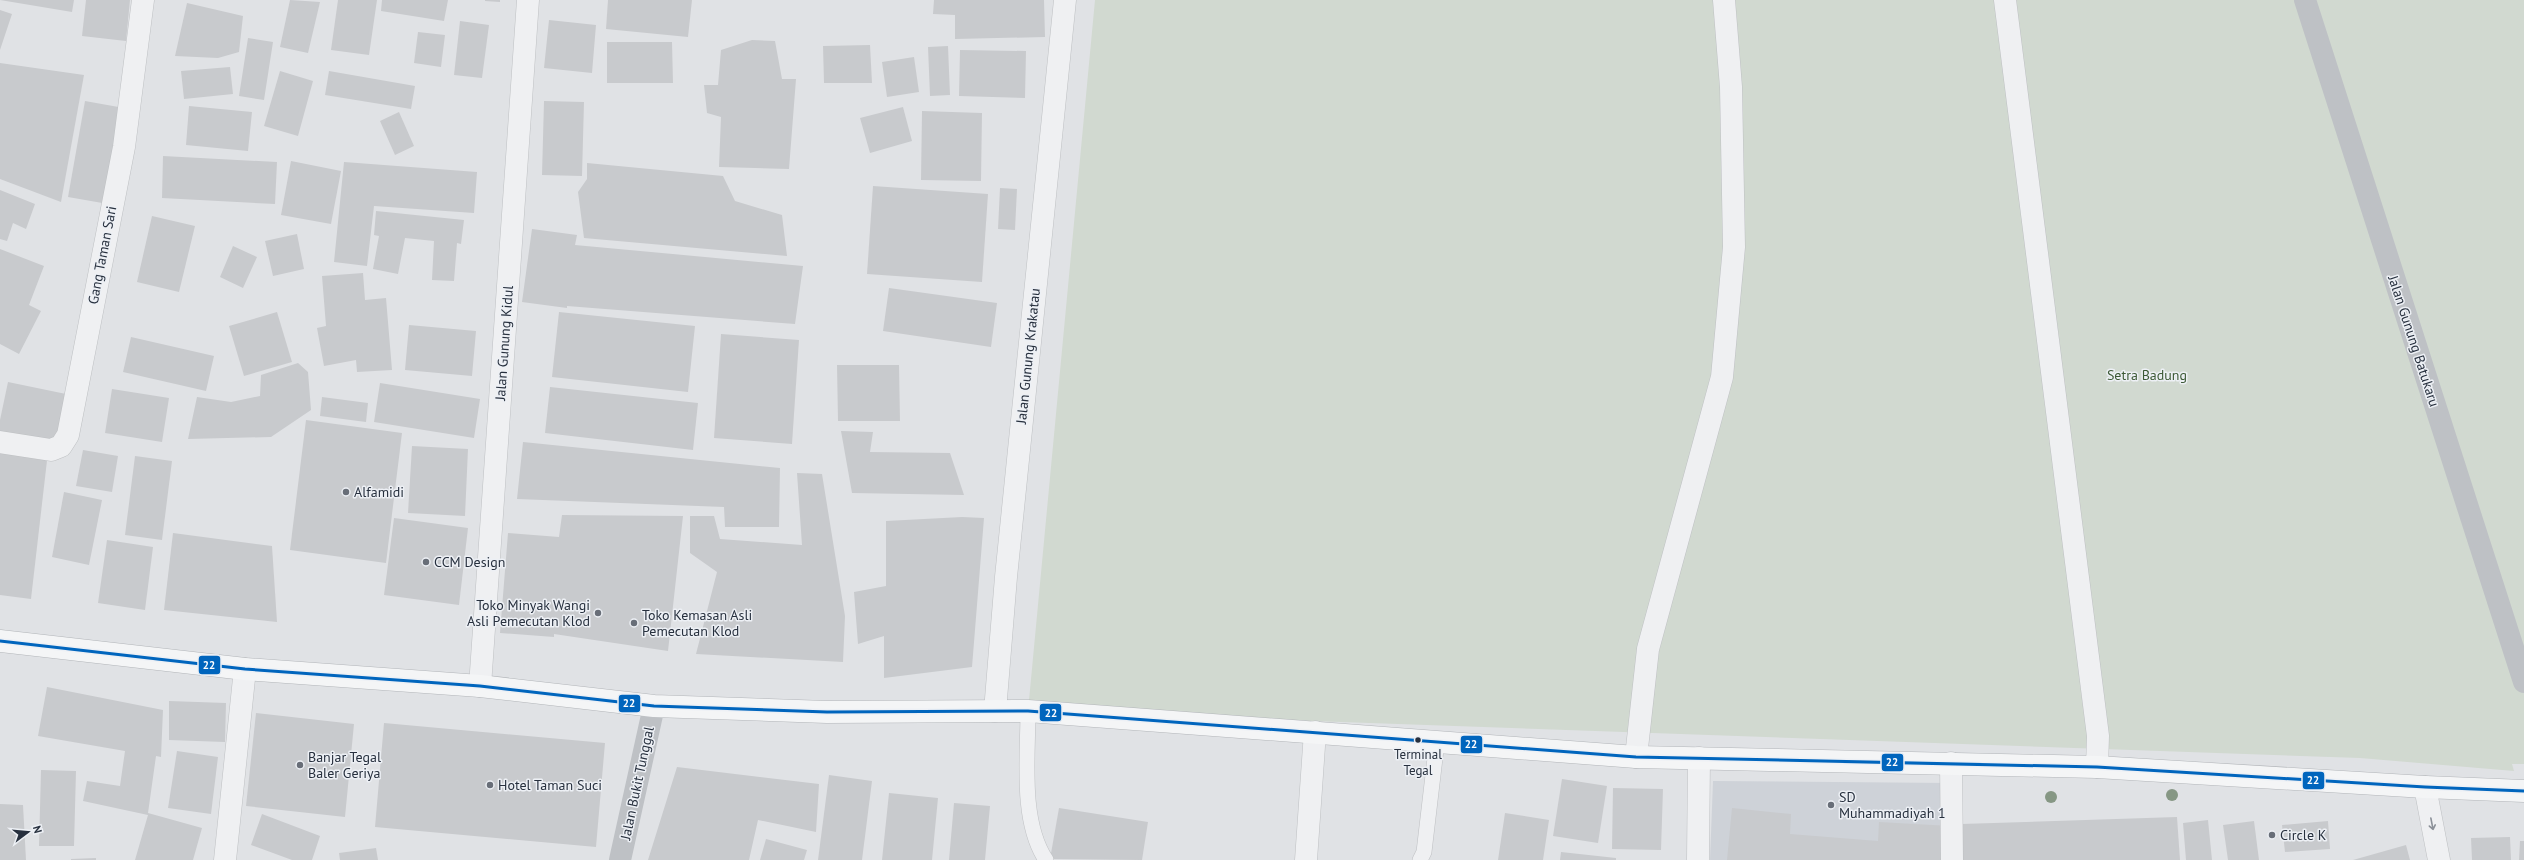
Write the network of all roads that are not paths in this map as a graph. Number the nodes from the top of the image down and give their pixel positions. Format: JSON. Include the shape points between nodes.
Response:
{"nodes":[{"id":1,"x":143,"y":0,"type":"edge"},
{"id":2,"x":528,"y":0,"type":"edge"},
{"id":3,"x":1065,"y":0,"type":"edge"},
{"id":4,"x":1724,"y":0,"type":"edge"},
{"id":5,"x":2005,"y":0,"type":"edge"},
{"id":6,"x":2305,"y":0,"type":"edge"},
{"id":7,"x":0,"y":442,"type":"edge"},
{"id":8,"x":0,"y":641,"type":"edge"},
{"id":9,"x":245,"y":669,"type":"junction"},
{"id":10,"x":2524,"y":682,"type":"edge"},
{"id":11,"x":480,"y":686,"type":"junction"},
{"id":12,"x":654,"y":706,"type":"junction"},
{"id":13,"x":995,"y":711,"type":"junction"},
{"id":14,"x":1028,"y":711,"type":"junction"},
{"id":15,"x":1315,"y":732,"type":"junction"},
{"id":16,"x":1437,"y":742,"type":"junction"},
{"id":17,"x":1636,"y":757,"type":"junction"},
{"id":18,"x":1700,"y":758,"type":"junction"},
{"id":19,"x":1951,"y":763,"type":"junction"},
{"id":20,"x":2097,"y":767,"type":"junction"},
{"id":21,"x":2425,"y":787,"type":"junction"},
{"id":22,"x":2524,"y":791,"type":"edge"},
{"id":23,"x":225,"y":860,"type":"edge"},
{"id":24,"x":620,"y":860,"type":"edge"},
{"id":25,"x":1046,"y":860,"type":"edge"},
{"id":26,"x":1306,"y":860,"type":"edge"},
{"id":27,"x":1420,"y":860,"type":"edge"},
{"id":28,"x":1698,"y":860,"type":"edge"},
{"id":29,"x":1952,"y":860,"type":"edge"},
{"id":30,"x":2439,"y":860,"type":"edge"}],
"edges":[{"from":1,"to":7,"type":"street","name":"Gang Taman Sari","via":[[124,147],[68,434],[61,446],[51,450]]},
{"from":2,"to":11,"type":"street","name":"Jalan Gunung Kidul"},
{"from":3,"to":13,"type":"street","name":"Jalan Gunung Krakatau","via":[[1006,577]]},
{"from":4,"to":17,"type":"street","via":[[1731,87],[1734,246],[1722,376],[1648,649]]},
{"from":5,"to":20,"type":"street","via":[[2098,736]]},
{"from":6,"to":10,"type":"street","name":"Jalan Gunung Batukaru"},
{"from":8,"to":9,"type":"highway"},
{"from":9,"to":11,"type":"highway"},
{"from":9,"to":23,"type":"street"},
{"from":11,"to":12,"type":"highway"},
{"from":12,"to":13,"type":"highway","via":[[826,712]]},
{"from":12,"to":24,"type":"street","name":"Jalan Bukit Tunggal"},
{"from":13,"to":14,"type":"highway"},
{"from":14,"to":15,"type":"highway"},
{"from":14,"to":25,"type":"lane","via":[[1029,808],[1038,847]]},
{"from":15,"to":16,"type":"highway"},
{"from":15,"to":26,"type":"street"},
{"from":16,"to":17,"type":"highway"},
{"from":16,"to":27,"type":"lane","via":[[1424,852]]},
{"from":17,"to":18,"type":"highway"},
{"from":18,"to":19,"type":"highway"},
{"from":18,"to":28,"type":"street"},
{"from":19,"to":20,"type":"highway"},
{"from":19,"to":29,"type":"street"},
{"from":20,"to":21,"type":"highway"},
{"from":21,"to":22,"type":"highway"},
{"from":21,"to":30,"type":"street","one_way":true}]}
